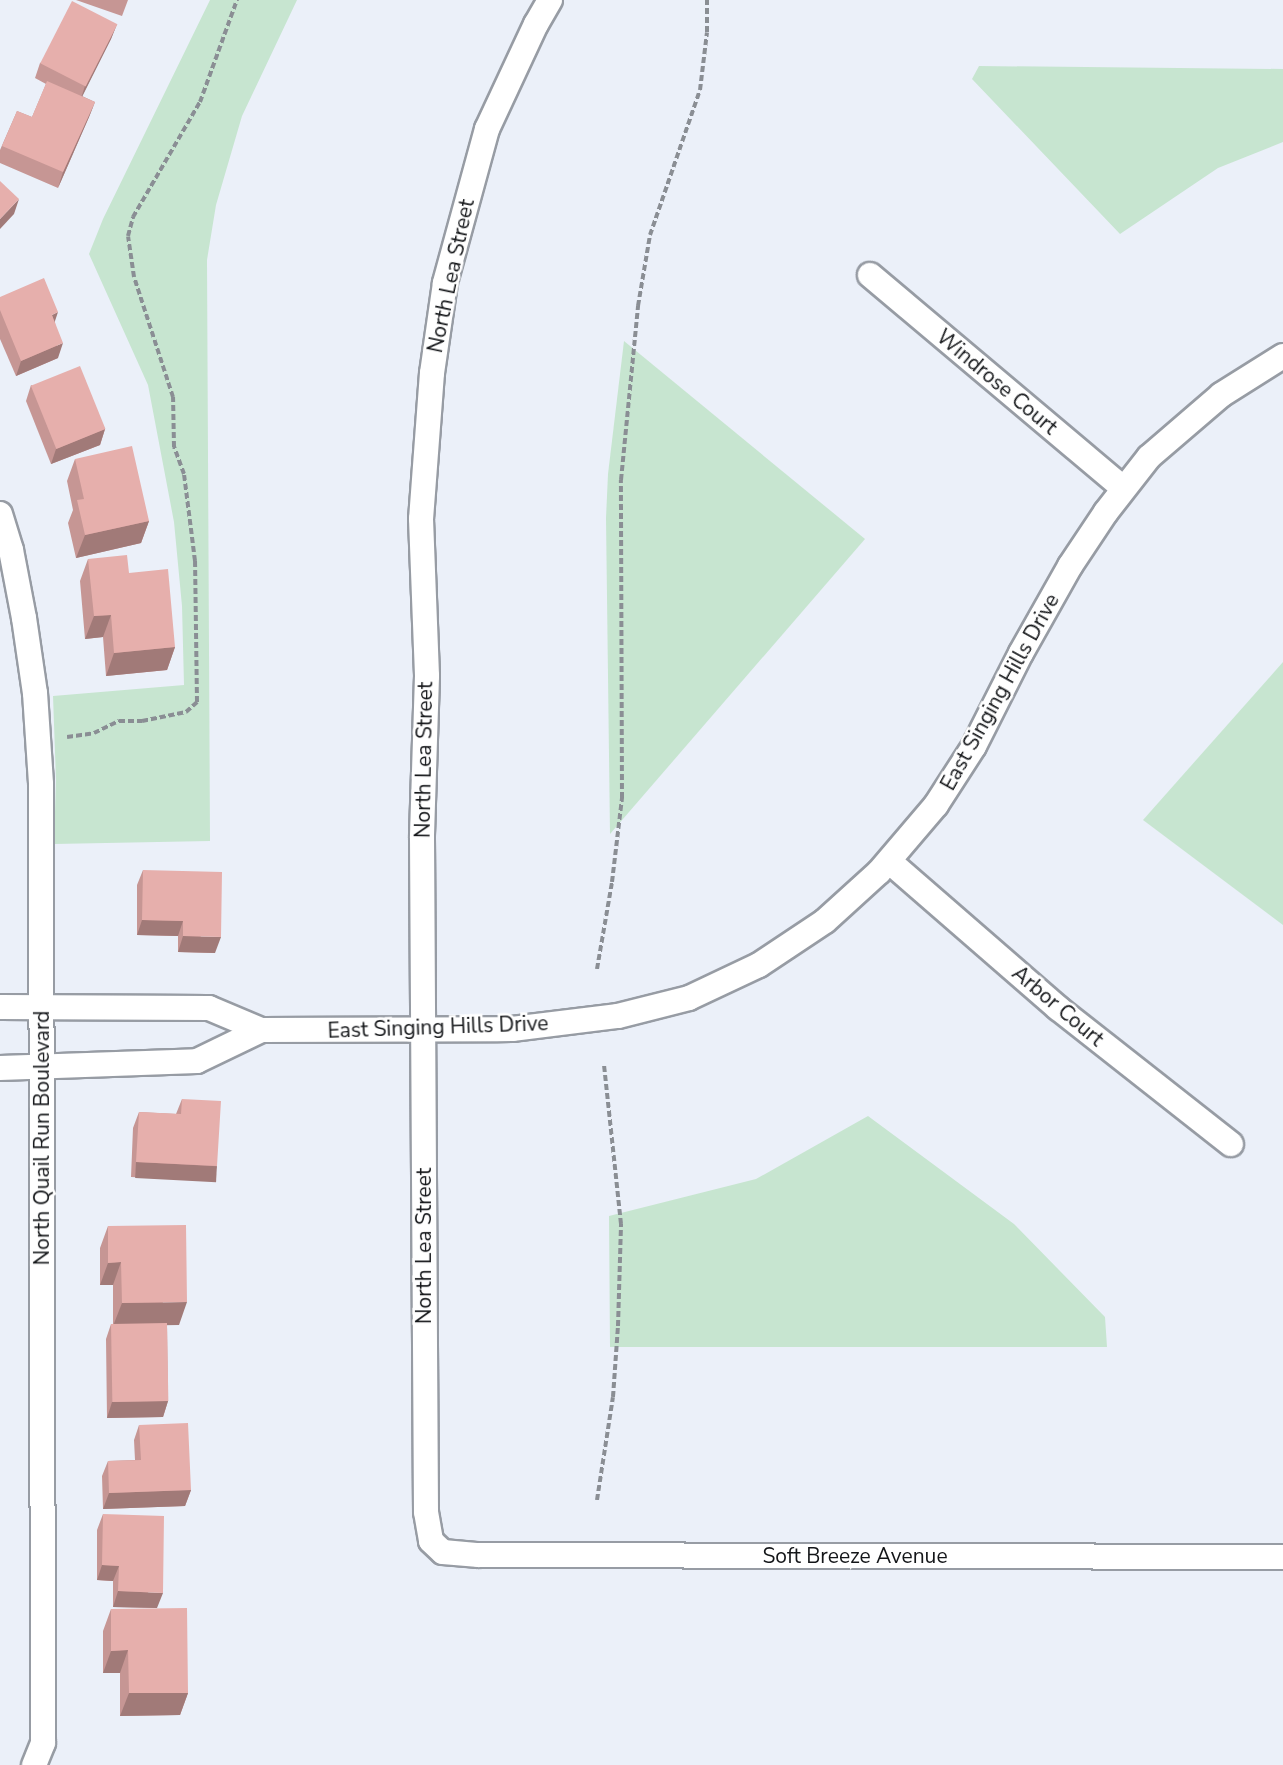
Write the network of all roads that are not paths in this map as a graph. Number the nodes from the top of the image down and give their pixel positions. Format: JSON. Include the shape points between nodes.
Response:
{"nodes":[{"id":1,"x":550,"y":0,"type":"edge"},
{"id":2,"x":870,"y":275,"type":"dead end"},
{"id":3,"x":1283,"y":356,"type":"edge"},
{"id":4,"x":1123,"y":489,"type":"junction"},
{"id":5,"x":0,"y":514,"type":"edge"},
{"id":6,"x":890,"y":862,"type":"junction"},
{"id":7,"x":0,"y":1007,"type":"edge"},
{"id":8,"x":42,"y":1008,"type":"junction"},
{"id":9,"x":261,"y":1030,"type":"junction"},
{"id":10,"x":423,"y":1031,"type":"junction"},
{"id":11,"x":42,"y":1067,"type":"junction"},
{"id":12,"x":0,"y":1068,"type":"edge"},
{"id":13,"x":1231,"y":1144,"type":"dead end"},
{"id":14,"x":431,"y":1541,"type":"joint"},
{"id":15,"x":1283,"y":1557,"type":"edge"},
{"id":16,"x":34,"y":1765,"type":"edge"}],
"edges":[{"from":1,"to":10,"type":"street","name":"North Lea Street","via":[[487,129],[446,283],[432,373],[422,519],[427,676],[422,838]]},
{"from":2,"to":4,"type":"street","name":"Windrose Court"},
{"from":3,"to":4,"type":"street","name":"East Singing Hills Drive","via":[[1221,395],[1149,457]]},
{"from":4,"to":6,"type":"street","name":"East Singing Hills Drive","via":[[1070,566],[968,756],[936,805]]},
{"from":5,"to":8,"type":"street","name":"North Quail Run Boulevard","via":[[11,550],[35,693],[42,784]]},
{"from":6,"to":10,"type":"street","name":"East Singing Hills Drive","via":[[825,921],[759,965],[688,998],[618,1016],[512,1029]]},
{"from":6,"to":13,"type":"street","name":"Arbor Court","via":[[1058,1008]]},
{"from":7,"to":8,"type":"street","name":"East Singing Hills Drive"},
{"from":8,"to":9,"type":"street","name":"East Singing Hills Drive","via":[[209,1008]]},
{"from":8,"to":11,"type":"street","name":"North Quail Run Boulevard"},
{"from":9,"to":10,"type":"street","name":"East Singing Hills Drive"},
{"from":9,"to":11,"type":"street","name":"East Singing Hills Drive","via":[[197,1061]]},
{"from":10,"to":14,"type":"street","name":"North Lea Street","via":[[426,1512]]},
{"from":11,"to":12,"type":"street","name":"East Singing Hills Drive"},
{"from":11,"to":16,"type":"street","name":"North Quail Run Boulevard","via":[[43,1743]]},
{"from":14,"to":15,"type":"street","name":"Soft Breeze Avenue","via":[[443,1552],[479,1555]]}]}
